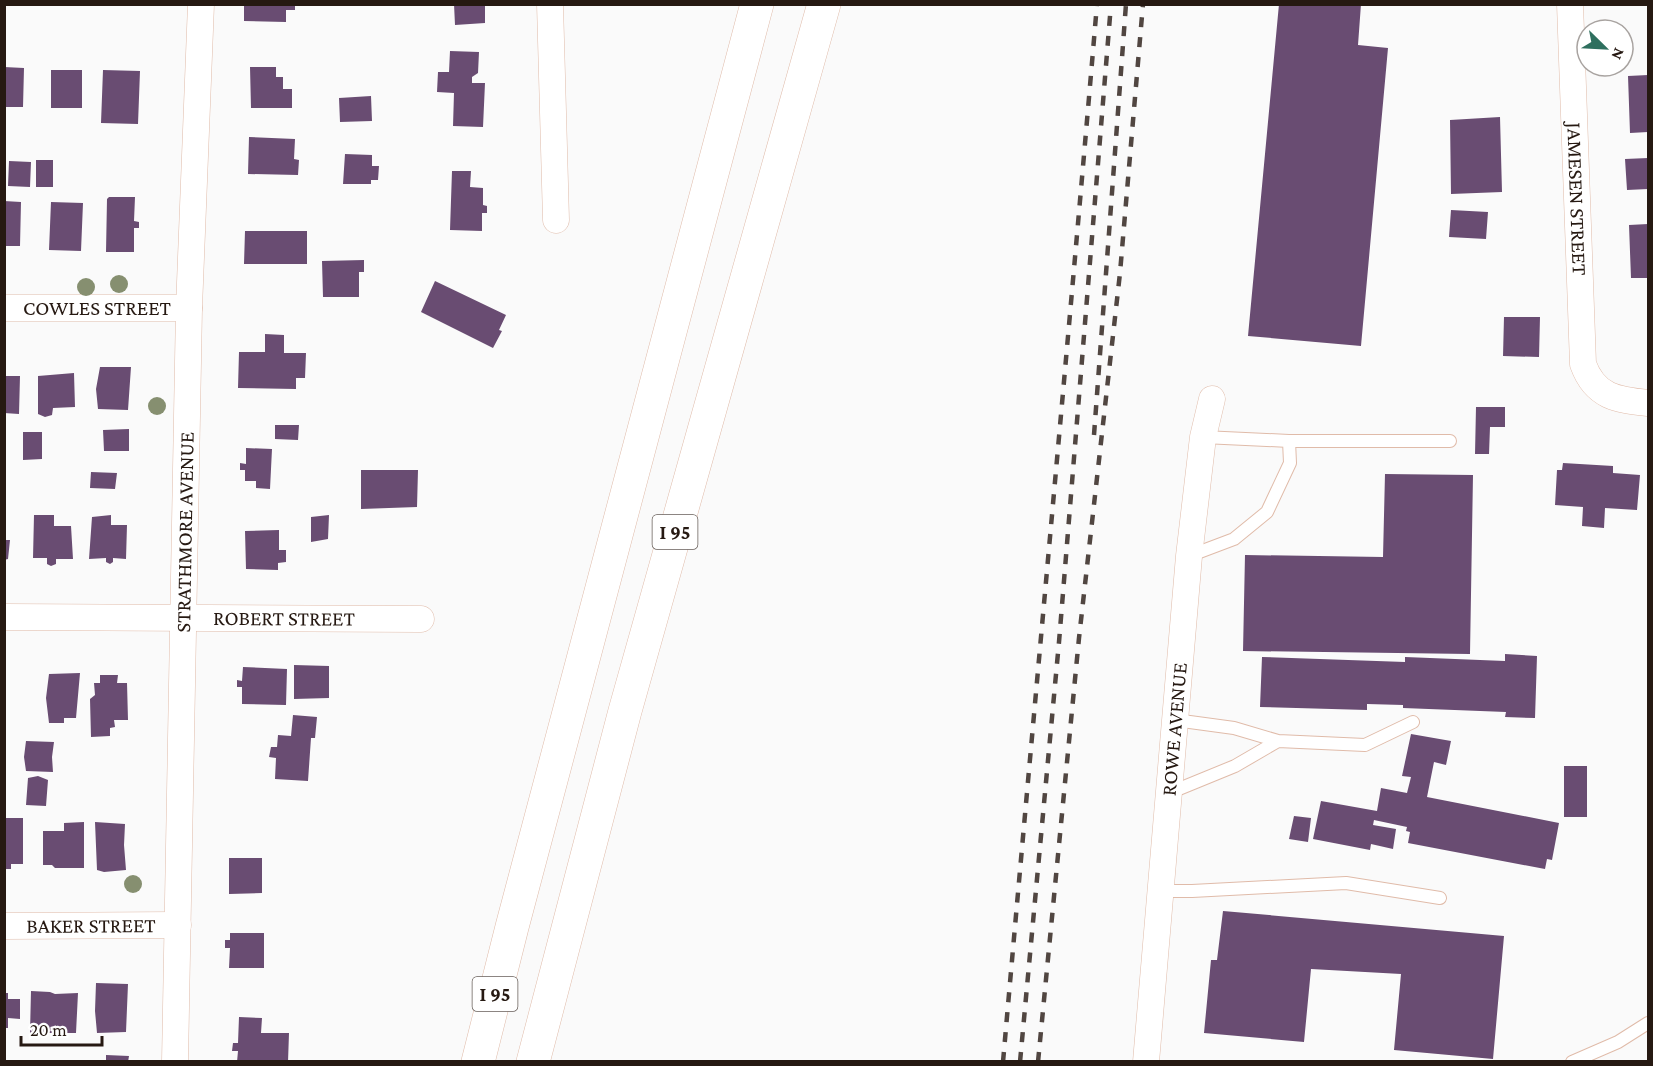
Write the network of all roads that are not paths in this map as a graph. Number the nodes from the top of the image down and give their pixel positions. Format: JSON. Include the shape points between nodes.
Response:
{"nodes":[{"id":1,"x":201,"y":4,"type":"edge"},
{"id":2,"x":550,"y":4,"type":"edge"},
{"id":3,"x":757,"y":4,"type":"edge"},
{"id":4,"x":824,"y":4,"type":"edge"},
{"id":5,"x":1570,"y":4,"type":"edge"},
{"id":6,"x":556,"y":220,"type":"dead end"},
{"id":7,"x":4,"y":308,"type":"edge"},
{"id":8,"x":189,"y":308,"type":"junction"},
{"id":9,"x":1212,"y":399,"type":"dead end"},
{"id":10,"x":1648,"y":404,"type":"edge"},
{"id":11,"x":1203,"y":436,"type":"junction"},
{"id":12,"x":1289,"y":441,"type":"junction"},
{"id":13,"x":1450,"y":441,"type":"dead end"},
{"id":14,"x":1189,"y":556,"type":"junction"},
{"id":15,"x":4,"y":616,"type":"edge"},
{"id":16,"x":184,"y":617,"type":"junction"},
{"id":17,"x":421,"y":619,"type":"dead end"},
{"id":18,"x":1175,"y":720,"type":"junction"},
{"id":19,"x":1413,"y":722,"type":"dead end"},
{"id":20,"x":1278,"y":741,"type":"junction"},
{"id":21,"x":1169,"y":793,"type":"junction"},
{"id":22,"x":1161,"y":891,"type":"junction"},
{"id":23,"x":1440,"y":898,"type":"dead end"},
{"id":24,"x":178,"y":925,"type":"junction"},
{"id":25,"x":4,"y":926,"type":"edge"},
{"id":26,"x":512,"y":927,"type":"junction"},
{"id":27,"x":1648,"y":1023,"type":"edge"},
{"id":28,"x":176,"y":1062,"type":"edge"},
{"id":29,"x":454,"y":1062,"type":"edge"},
{"id":30,"x":478,"y":1062,"type":"edge"},
{"id":31,"x":533,"y":1062,"type":"edge"},
{"id":32,"x":1146,"y":1062,"type":"edge"},
{"id":33,"x":1572,"y":1062,"type":"edge"}],
"edges":[{"from":1,"to":8,"type":"street","name":"STRATHMORE AVENUE"},
{"from":2,"to":6,"type":"street"},
{"from":3,"to":26,"type":"highway","number":"I 95"},
{"from":4,"to":31,"type":"highway","number":"I 95","via":[[625,711]]},
{"from":5,"to":10,"type":"street","name":"JAMESEN STREET","via":[[1583,364],[1596,388],[1613,397]]},
{"from":7,"to":8,"type":"street","name":"COWLES STREET"},
{"from":8,"to":16,"type":"street","name":"STRATHMORE AVENUE"},
{"from":9,"to":11,"type":"street","name":"ROWE AVENUE"},
{"from":11,"to":12,"type":"lane"},
{"from":11,"to":14,"type":"street","name":"ROWE AVENUE"},
{"from":12,"to":13,"type":"lane"},
{"from":12,"to":14,"type":"lane","via":[[1290,463],[1267,512],[1234,539]]},
{"from":14,"to":18,"type":"street","name":"ROWE AVENUE"},
{"from":15,"to":16,"type":"street","name":"ROBERT STREET"},
{"from":16,"to":17,"type":"street","name":"ROBERT STREET"},
{"from":16,"to":24,"type":"street","name":"STRATHMORE AVENUE"},
{"from":18,"to":20,"type":"lane","via":[[1234,728]]},
{"from":18,"to":21,"type":"street","name":"ROWE AVENUE"},
{"from":19,"to":20,"type":"lane","via":[[1365,745]]},
{"from":20,"to":21,"type":"lane","via":[[1235,766]]},
{"from":21,"to":22,"type":"street","name":"ROWE AVENUE"},
{"from":22,"to":23,"type":"lane","via":[[1346,883]]},
{"from":22,"to":32,"type":"street","name":"ROWE AVENUE"},
{"from":24,"to":25,"type":"street","name":"BAKER STREET"},
{"from":24,"to":28,"type":"street","name":"STRATHMORE AVENUE"},
{"from":26,"to":29,"type":"highway"},
{"from":26,"to":30,"type":"highway","number":"I 95"},
{"from":27,"to":33,"type":"lane","via":[[1618,1042]]}]}
